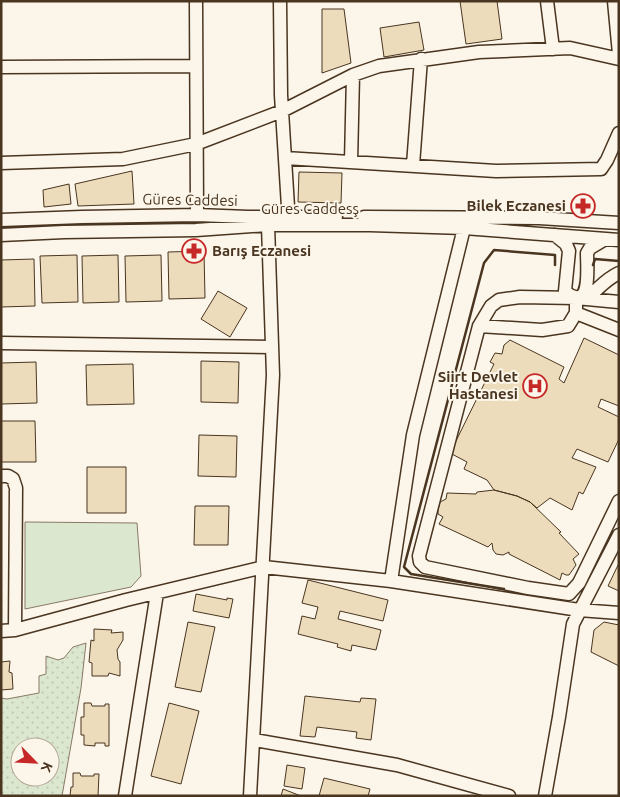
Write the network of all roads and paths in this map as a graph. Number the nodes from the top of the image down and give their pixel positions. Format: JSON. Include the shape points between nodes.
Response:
{"nodes":[{"id":1,"x":196,"y":1,"type":"edge"},
{"id":2,"x":280,"y":1,"type":"edge"},
{"id":3,"x":547,"y":1,"type":"edge"},
{"id":4,"x":614,"y":1,"type":"edge"},
{"id":5,"x":554,"y":49,"type":"junction"},
{"id":6,"x":619,"y":54,"type":"edge"},
{"id":7,"x":619,"y":59,"type":"edge"},
{"id":8,"x":421,"y":60,"type":"junction"},
{"id":9,"x":196,"y":66,"type":"junction"},
{"id":10,"x":1,"y":67,"type":"edge"},
{"id":11,"x":353,"y":75,"type":"junction"},
{"id":12,"x":282,"y":111,"type":"junction"},
{"id":13,"x":619,"y":132,"type":"edge"},
{"id":14,"x":196,"y":144,"type":"junction"},
{"id":15,"x":285,"y":158,"type":"junction"},
{"id":16,"x":351,"y":162,"type":"junction"},
{"id":17,"x":1,"y":163,"type":"edge"},
{"id":18,"x":413,"y":165,"type":"junction"},
{"id":19,"x":197,"y":215,"type":"junction"},
{"id":20,"x":1,"y":220,"type":"edge"},
{"id":21,"x":289,"y":221,"type":"junction"},
{"id":22,"x":619,"y":223,"type":"edge"},
{"id":23,"x":268,"y":225,"type":"junction"},
{"id":24,"x":464,"y":228,"type":"junction"},
{"id":25,"x":1,"y":235,"type":"edge"},
{"id":26,"x":556,"y":235,"type":"junction"},
{"id":27,"x":605,"y":239,"type":"junction"},
{"id":28,"x":619,"y":240,"type":"edge"},
{"id":29,"x":619,"y":273,"type":"edge"},
{"id":30,"x":581,"y":298,"type":"junction"},
{"id":31,"x":619,"y":302,"type":"edge"},
{"id":32,"x":576,"y":314,"type":"junction"},
{"id":33,"x":480,"y":326,"type":"junction"},
{"id":34,"x":619,"y":330,"type":"edge"},
{"id":35,"x":1,"y":343,"type":"edge"},
{"id":36,"x":272,"y":347,"type":"junction"},
{"id":37,"x":1,"y":476,"type":"edge"},
{"id":38,"x":619,"y":501,"type":"edge"},
{"id":39,"x":619,"y":535,"type":"edge"},
{"id":40,"x":264,"y":567,"type":"junction"},
{"id":41,"x":391,"y":581,"type":"junction"},
{"id":42,"x":157,"y":593,"type":"junction"},
{"id":43,"x":579,"y":610,"type":"junction"},
{"id":44,"x":619,"y":614,"type":"edge"},
{"id":45,"x":15,"y":630,"type":"junction"},
{"id":46,"x":1,"y":631,"type":"edge"},
{"id":47,"x":254,"y":740,"type":"junction"},
{"id":48,"x":125,"y":796,"type":"edge"},
{"id":49,"x":250,"y":796,"type":"edge"},
{"id":50,"x":509,"y":796,"type":"edge"},
{"id":51,"x":544,"y":796,"type":"edge"}],
"edges":[{"from":1,"to":9,"type":"street"},
{"from":2,"to":12,"type":"street"},
{"from":3,"to":5,"type":"street"},
{"from":4,"to":6,"type":"street"},
{"from":5,"to":7,"type":"street","via":[[570,48]]},
{"from":5,"to":8,"type":"street","via":[[479,52]]},
{"from":8,"to":11,"type":"street","via":[[379,66]]},
{"from":8,"to":18,"type":"street"},
{"from":9,"to":10,"type":"street"},
{"from":9,"to":14,"type":"street"},
{"from":11,"to":12,"type":"street"},
{"from":11,"to":16,"type":"street"},
{"from":12,"to":14,"type":"street"},
{"from":12,"to":15,"type":"street"},
{"from":13,"to":18,"type":"street","via":[[601,169],[496,171]]},
{"from":14,"to":17,"type":"street","via":[[123,159]]},
{"from":14,"to":19,"type":"street"},
{"from":15,"to":16,"type":"street"},
{"from":15,"to":21,"type":"street"},
{"from":16,"to":18,"type":"street"},
{"from":19,"to":20,"type":"street","name":"Güres Caddesi"},
{"from":19,"to":21,"type":"street","name":"Güres Caddesi"},
{"from":21,"to":22,"type":"street","name":"Güres Caddesi","via":[[539,218]]},
{"from":21,"to":23,"type":"street","name":"Güres Caddesş"},
{"from":21,"to":24,"type":"street","name":"Güres Caddesş"},
{"from":23,"to":25,"type":"street","name":"Güres Caddesş"},
{"from":23,"to":36,"type":"street"},
{"from":24,"to":26,"type":"street","name":"Güres Caddesş"},
{"from":24,"to":41,"type":"street","via":[[413,436]]},
{"from":26,"to":27,"type":"street","name":"Güres Caddesş"},
{"from":26,"to":30,"type":"street","via":[[566,244],[568,251],[565,291]]},
{"from":27,"to":28,"type":"street","name":"Güres Caddesş"},
{"from":27,"to":30,"type":"street","via":[[587,253],[586,290]]},
{"from":29,"to":30,"type":"street"},
{"from":30,"to":31,"type":"street"},
{"from":30,"to":32,"type":"street"},
{"from":30,"to":33,"type":"street","via":[[499,300],[491,306]]},
{"from":32,"to":33,"type":"street","via":[[568,326],[542,330]]},
{"from":32,"to":34,"type":"street"},
{"from":33,"to":38,"type":"street","via":[[418,556],[420,562],[425,567],[569,594],[579,583]]},
{"from":35,"to":36,"type":"street"},
{"from":36,"to":40,"type":"street"},
{"from":37,"to":45,"type":"street","via":[[13,479],[16,488]]},
{"from":39,"to":43,"type":"street"},
{"from":40,"to":41,"type":"street"},
{"from":40,"to":42,"type":"street"},
{"from":40,"to":47,"type":"street"},
{"from":41,"to":43,"type":"street"},
{"from":42,"to":45,"type":"street"},
{"from":42,"to":48,"type":"street"},
{"from":43,"to":44,"type":"street"},
{"from":43,"to":51,"type":"street","via":[[573,624]]},
{"from":45,"to":46,"type":"street"},
{"from":47,"to":49,"type":"street"},
{"from":47,"to":50,"type":"street","via":[[397,765]]}]}
